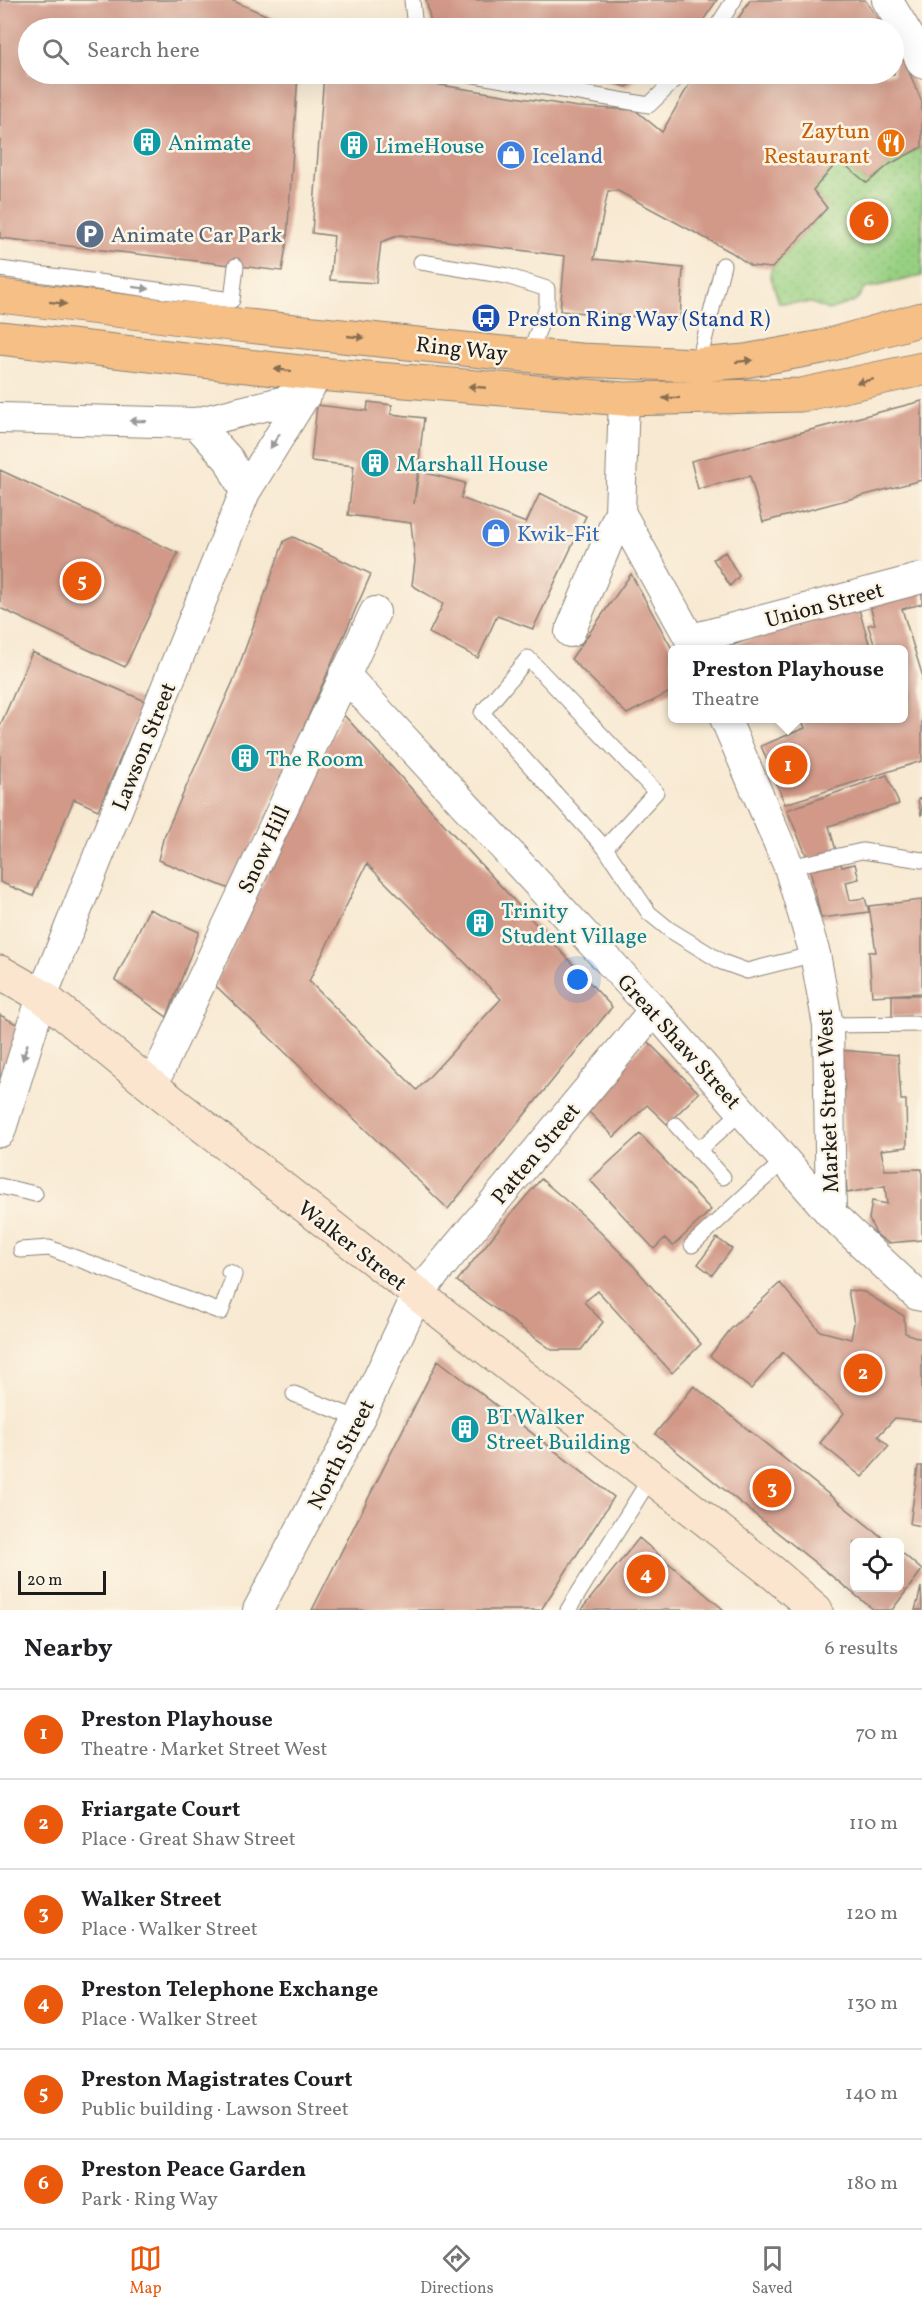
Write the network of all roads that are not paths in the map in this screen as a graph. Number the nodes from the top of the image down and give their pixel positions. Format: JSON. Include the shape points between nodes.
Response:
{"nodes":[{"id":1,"x":412,"y":0,"type":"edge"},
{"id":2,"x":734,"y":0,"type":"edge"},
{"id":3,"x":887,"y":0,"type":"edge"},
{"id":4,"x":414,"y":18,"type":"edge"},
{"id":5,"x":722,"y":18,"type":"edge"},
{"id":6,"x":898,"y":18,"type":"edge"},
{"id":7,"x":904,"y":28,"type":"edge"},
{"id":8,"x":922,"y":63,"type":"edge"},
{"id":9,"x":524,"y":84,"type":"edge"},
{"id":10,"x":671,"y":84,"type":"edge"},
{"id":11,"x":421,"y":262,"type":"dead end"},
{"id":12,"x":723,"y":265,"type":"dead end"},
{"id":13,"x":236,"y":266,"type":"dead end"},
{"id":14,"x":0,"y":269,"type":"edge"},
{"id":15,"x":0,"y":296,"type":"edge"},
{"id":16,"x":922,"y":320,"type":"edge"},
{"id":17,"x":0,"y":338,"type":"edge"},
{"id":18,"x":529,"y":355,"type":"junction"},
{"id":19,"x":698,"y":365,"type":"junction"},
{"id":20,"x":922,"y":369,"type":"edge"},
{"id":21,"x":311,"y":385,"type":"junction"},
{"id":22,"x":624,"y":399,"type":"junction"},
{"id":23,"x":0,"y":418,"type":"edge"},
{"id":24,"x":196,"y":423,"type":"junction"},
{"id":25,"x":245,"y":492,"type":"junction"},
{"id":26,"x":620,"y":512,"type":"junction"},
{"id":27,"x":922,"y":578,"type":"edge"},
{"id":28,"x":375,"y":612,"type":"dead end"},
{"id":29,"x":570,"y":632,"type":"dead end"},
{"id":30,"x":694,"y":644,"type":"edge"},
{"id":31,"x":344,"y":674,"type":"junction"},
{"id":32,"x":728,"y":723,"type":"edge"},
{"id":33,"x":605,"y":848,"type":"junction"},
{"id":34,"x":922,"y":860,"type":"edge"},
{"id":35,"x":789,"y":867,"type":"junction"},
{"id":36,"x":815,"y":954,"type":"junction"},
{"id":37,"x":0,"y":972,"type":"edge"},
{"id":38,"x":42,"y":996,"type":"junction"},
{"id":39,"x":654,"y":1010,"type":"junction"},
{"id":40,"x":828,"y":1024,"type":"junction"},
{"id":41,"x":922,"y":1024,"type":"edge"},
{"id":42,"x":152,"y":1086,"type":"junction"},
{"id":43,"x":742,"y":1111,"type":"junction"},
{"id":44,"x":676,"y":1125,"type":"dead end"},
{"id":45,"x":0,"y":1132,"type":"edge"},
{"id":46,"x":698,"y":1151,"type":"junction"},
{"id":47,"x":785,"y":1160,"type":"junction"},
{"id":48,"x":723,"y":1177,"type":"dead end"},
{"id":49,"x":0,"y":1186,"type":"edge"},
{"id":50,"x":35,"y":1194,"type":"dead end"},
{"id":51,"x":831,"y":1214,"type":"junction"},
{"id":52,"x":692,"y":1245,"type":"dead end"},
{"id":53,"x":21,"y":1250,"type":"dead end"},
{"id":54,"x":229,"y":1272,"type":"dead end"},
{"id":55,"x":417,"y":1295,"type":"junction"},
{"id":56,"x":922,"y":1296,"type":"edge"},
{"id":57,"x":294,"y":1394,"type":"dead end"},
{"id":58,"x":359,"y":1419,"type":"junction"},
{"id":59,"x":651,"y":1477,"type":"junction"},
{"id":60,"x":258,"y":1610,"type":"edge"},
{"id":61,"x":568,"y":1610,"type":"edge"},
{"id":62,"x":816,"y":1610,"type":"edge"}],
"edges":[{"from":1,"to":4,"type":"lane"},
{"from":2,"to":5,"type":"lane"},
{"from":3,"to":6,"type":"street"},
{"from":7,"to":8,"type":"street"},
{"from":9,"to":10,"type":"lane","via":[[649,105]]},
{"from":11,"to":18,"type":"lane","via":[[507,276],[547,289],[548,307]]},
{"from":12,"to":19,"type":"lane"},
{"from":14,"to":13,"type":"lane","one_way":true,"via":[[232,300]]},
{"from":15,"to":18,"type":"highway","name":"Ring Way","one_way":true},
{"from":19,"to":16,"type":"highway","name":"Ring Way","one_way":true,"via":[[822,347]]},
{"from":21,"to":17,"type":"highway","name":"Ring Way","one_way":true},
{"from":18,"to":19,"type":"highway","name":"Ring Way"},
{"from":20,"to":22,"type":"highway","name":"Ring Way","one_way":true,"via":[[801,395]]},
{"from":22,"to":21,"type":"highway","name":"Ring Way","one_way":true},
{"from":21,"to":24,"type":"street"},
{"from":21,"to":25,"type":"street","name":"Lawson Street","one_way":true},
{"from":22,"to":26,"type":"street"},
{"from":24,"to":23,"type":"street","one_way":true},
{"from":24,"to":25,"type":"street","via":[[229,460]]},
{"from":25,"to":38,"type":"street","name":"Lawson Street"},
{"from":26,"to":29,"type":"street"},
{"from":26,"to":30,"type":"street"},
{"from":27,"to":30,"type":"street","name":"Union Street"},
{"from":28,"to":31,"type":"street","name":"Snow Hill"},
{"from":31,"to":39,"type":"street","name":"Great Shaw Street"},
{"from":31,"to":42,"type":"street","name":"Snow Hill"},
{"from":32,"to":35,"type":"street","name":"Market Street West"},
{"from":33,"to":33,"type":"lane","via":[[482,713],[528,658],[656,792]]},
{"from":33,"to":36,"type":"lane","via":[[649,913],[722,962],[747,971]]},
{"from":34,"to":35,"type":"lane","via":[[862,851]]},
{"from":35,"to":36,"type":"street","name":"Market Street West"},
{"from":36,"to":40,"type":"street","name":"Market Street West"},
{"from":37,"to":38,"type":"street","name":"Walker Street"},
{"from":38,"to":42,"type":"street","name":"Walker Street"},
{"from":38,"to":45,"type":"street","name":"Lawson Street","one_way":true},
{"from":39,"to":43,"type":"street","name":"Great Shaw Street"},
{"from":39,"to":55,"type":"street","name":"Patten Street"},
{"from":40,"to":41,"type":"lane"},
{"from":40,"to":51,"type":"street","name":"Market Street West"},
{"from":42,"to":55,"type":"street","name":"Walker Street"},
{"from":43,"to":46,"type":"lane"},
{"from":43,"to":47,"type":"street","name":"Great Shaw Street"},
{"from":44,"to":46,"type":"lane"},
{"from":46,"to":48,"type":"lane"},
{"from":47,"to":51,"type":"street","name":"Great Shaw Street"},
{"from":47,"to":52,"type":"lane"},
{"from":49,"to":50,"type":"lane"},
{"from":51,"to":56,"type":"street","name":"Great Shaw Street"},
{"from":53,"to":54,"type":"lane","via":[[49,1248],[221,1312],[234,1275]]},
{"from":55,"to":58,"type":"street","name":"North Street"},
{"from":55,"to":59,"type":"street","name":"Walker Street"},
{"from":57,"to":58,"type":"lane"},
{"from":58,"to":60,"type":"street","name":"North Street"},
{"from":59,"to":61,"type":"lane"},
{"from":59,"to":62,"type":"street","name":"Walker Street"}]}
